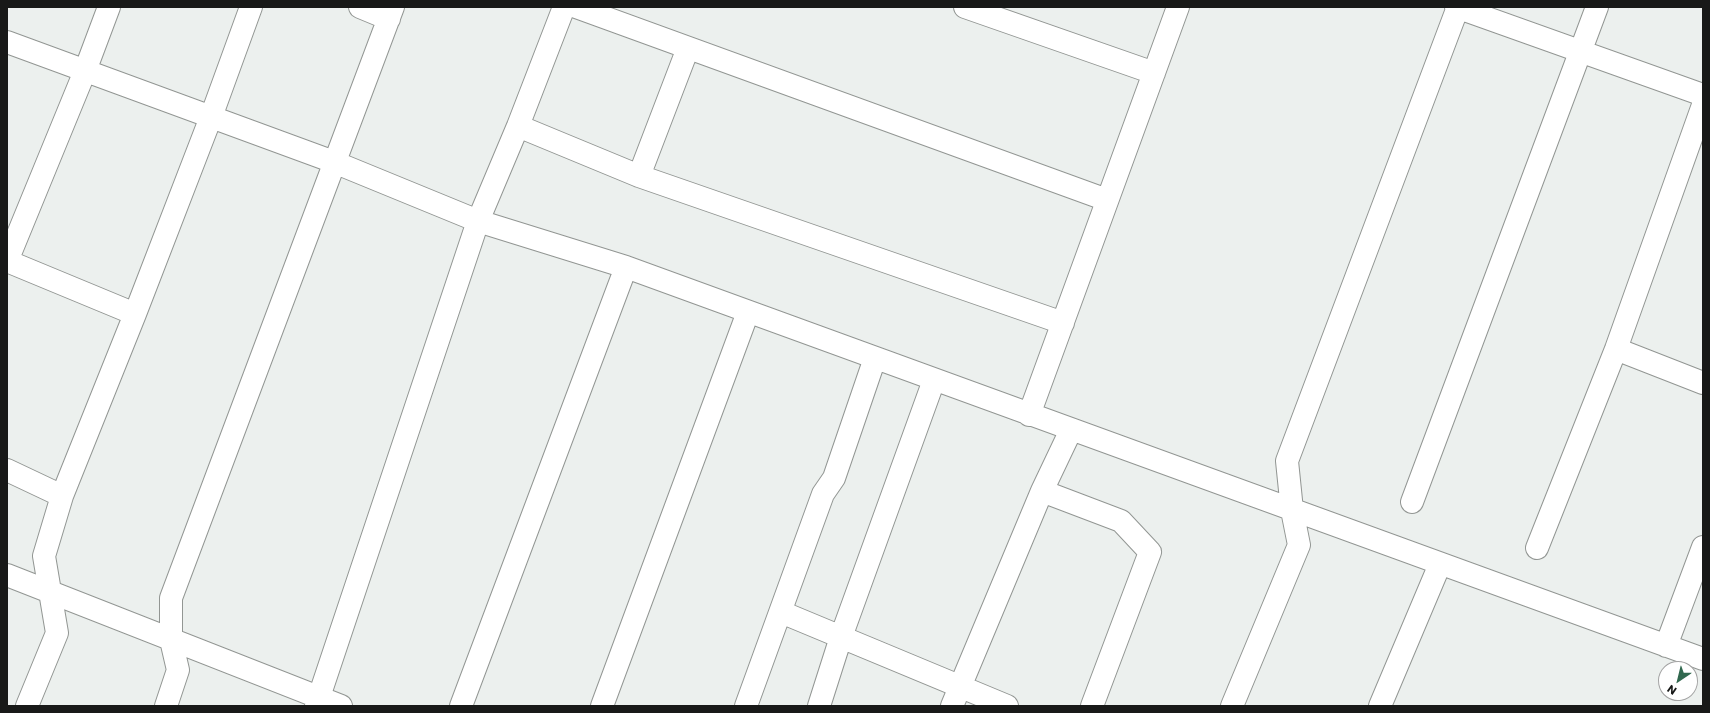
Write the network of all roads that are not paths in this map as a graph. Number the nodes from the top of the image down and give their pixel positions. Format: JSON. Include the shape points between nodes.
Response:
{"nodes":[{"id":1,"x":109,"y":7,"type":"edge"},
{"id":2,"x":251,"y":7,"type":"edge"},
{"id":3,"x":360,"y":7,"type":"edge"},
{"id":4,"x":564,"y":7,"type":"edge"},
{"id":5,"x":576,"y":7,"type":"edge"},
{"id":6,"x":965,"y":7,"type":"edge"},
{"id":7,"x":1178,"y":7,"type":"edge"},
{"id":8,"x":1457,"y":7,"type":"edge"},
{"id":9,"x":1596,"y":7,"type":"edge"},
{"id":10,"x":391,"y":13,"type":"edge"},
{"id":11,"x":7,"y":42,"type":"edge"},
{"id":12,"x":688,"y":48,"type":"junction"},
{"id":13,"x":1580,"y":51,"type":"junction"},
{"id":14,"x":85,"y":71,"type":"junction"},
{"id":15,"x":1154,"y":73,"type":"junction"},
{"id":16,"x":1703,"y":95,"type":"edge"},
{"id":17,"x":1703,"y":105,"type":"edge"},
{"id":18,"x":211,"y":117,"type":"junction"},
{"id":19,"x":518,"y":126,"type":"junction"},
{"id":20,"x":334,"y":162,"type":"junction"},
{"id":21,"x":639,"y":176,"type":"junction"},
{"id":22,"x":1107,"y":200,"type":"junction"},
{"id":23,"x":478,"y":221,"type":"junction"},
{"id":24,"x":7,"y":261,"type":"edge"},
{"id":25,"x":626,"y":267,"type":"junction"},
{"id":26,"x":748,"y":312,"type":"junction"},
{"id":27,"x":135,"y":314,"type":"junction"},
{"id":28,"x":1063,"y":323,"type":"junction"},
{"id":29,"x":1616,"y":349,"type":"junction"},
{"id":30,"x":875,"y":358,"type":"junction"},
{"id":31,"x":934,"y":380,"type":"junction"},
{"id":32,"x":1703,"y":383,"type":"edge"},
{"id":33,"x":1029,"y":414,"type":"junction"},
{"id":34,"x":1071,"y":430,"type":"junction"},
{"id":35,"x":7,"y":470,"type":"edge"},
{"id":36,"x":1042,"y":491,"type":"junction"},
{"id":37,"x":62,"y":496,"type":"junction"},
{"id":38,"x":1412,"y":502,"type":"dead end"},
{"id":39,"x":1292,"y":510,"type":"junction"},
{"id":40,"x":1703,"y":547,"type":"edge"},
{"id":41,"x":1537,"y":548,"type":"dead end"},
{"id":42,"x":1440,"y":564,"type":"junction"},
{"id":43,"x":7,"y":575,"type":"edge"},
{"id":44,"x":51,"y":592,"type":"junction"},
{"id":45,"x":781,"y":612,"type":"junction"},
{"id":46,"x":841,"y":637,"type":"junction"},
{"id":47,"x":171,"y":640,"type":"junction"},
{"id":48,"x":1666,"y":646,"type":"junction"},
{"id":49,"x":1703,"y":660,"type":"edge"},
{"id":50,"x":956,"y":696,"type":"edge"},
{"id":51,"x":317,"y":702,"type":"edge"},
{"id":52,"x":27,"y":706,"type":"edge"},
{"id":53,"x":166,"y":706,"type":"edge"},
{"id":54,"x":341,"y":706,"type":"edge"},
{"id":55,"x":461,"y":706,"type":"edge"},
{"id":56,"x":602,"y":706,"type":"edge"},
{"id":57,"x":746,"y":706,"type":"edge"},
{"id":58,"x":819,"y":706,"type":"edge"},
{"id":59,"x":1007,"y":706,"type":"edge"},
{"id":60,"x":1092,"y":706,"type":"edge"},
{"id":61,"x":1232,"y":706,"type":"edge"},
{"id":62,"x":1380,"y":706,"type":"edge"}],
"edges":[{"from":1,"to":14,"type":"street"},
{"from":2,"to":18,"type":"street"},
{"from":3,"to":10,"type":"street"},
{"from":4,"to":19,"type":"street"},
{"from":5,"to":12,"type":"street"},
{"from":6,"to":15,"type":"street"},
{"from":7,"to":15,"type":"street"},
{"from":8,"to":13,"type":"street"},
{"from":8,"to":39,"type":"street","via":[[1287,461]]},
{"from":9,"to":13,"type":"street"},
{"from":10,"to":20,"type":"street"},
{"from":11,"to":14,"type":"street"},
{"from":12,"to":21,"type":"street"},
{"from":12,"to":22,"type":"street"},
{"from":13,"to":16,"type":"street"},
{"from":13,"to":38,"type":"street"},
{"from":14,"to":18,"type":"street"},
{"from":14,"to":24,"type":"street"},
{"from":15,"to":22,"type":"street"},
{"from":17,"to":29,"type":"street"},
{"from":18,"to":20,"type":"street"},
{"from":18,"to":27,"type":"street"},
{"from":19,"to":21,"type":"street"},
{"from":19,"to":23,"type":"street"},
{"from":20,"to":23,"type":"street"},
{"from":20,"to":47,"type":"street","via":[[171,598]]},
{"from":21,"to":28,"type":"street"},
{"from":22,"to":28,"type":"street"},
{"from":23,"to":25,"type":"street"},
{"from":23,"to":51,"type":"street"},
{"from":24,"to":27,"type":"street"},
{"from":25,"to":26,"type":"street"},
{"from":25,"to":55,"type":"street"},
{"from":26,"to":30,"type":"street"},
{"from":26,"to":56,"type":"street"},
{"from":27,"to":37,"type":"street"},
{"from":28,"to":33,"type":"street"},
{"from":29,"to":32,"type":"street"},
{"from":29,"to":41,"type":"street"},
{"from":30,"to":31,"type":"street"},
{"from":30,"to":45,"type":"street","via":[[834,478],[823,494]]},
{"from":31,"to":33,"type":"street"},
{"from":31,"to":46,"type":"street"},
{"from":33,"to":34,"type":"street"},
{"from":34,"to":36,"type":"street"},
{"from":34,"to":39,"type":"street"},
{"from":35,"to":37,"type":"street"},
{"from":36,"to":50,"type":"street"},
{"from":36,"to":60,"type":"street","via":[[1121,520],[1150,552]]},
{"from":37,"to":44,"type":"street","via":[[44,556]]},
{"from":39,"to":42,"type":"street"},
{"from":39,"to":61,"type":"street","via":[[1299,545]]},
{"from":40,"to":48,"type":"street"},
{"from":42,"to":48,"type":"street"},
{"from":42,"to":62,"type":"street"},
{"from":43,"to":44,"type":"street"},
{"from":44,"to":47,"type":"street"},
{"from":44,"to":52,"type":"street","via":[[58,633]]},
{"from":45,"to":46,"type":"street"},
{"from":45,"to":57,"type":"street"},
{"from":46,"to":50,"type":"street"},
{"from":46,"to":58,"type":"street"},
{"from":47,"to":51,"type":"street"},
{"from":47,"to":53,"type":"street","via":[[178,670]]},
{"from":48,"to":49,"type":"street"},
{"from":50,"to":59,"type":"street"},
{"from":51,"to":54,"type":"street"}]}
